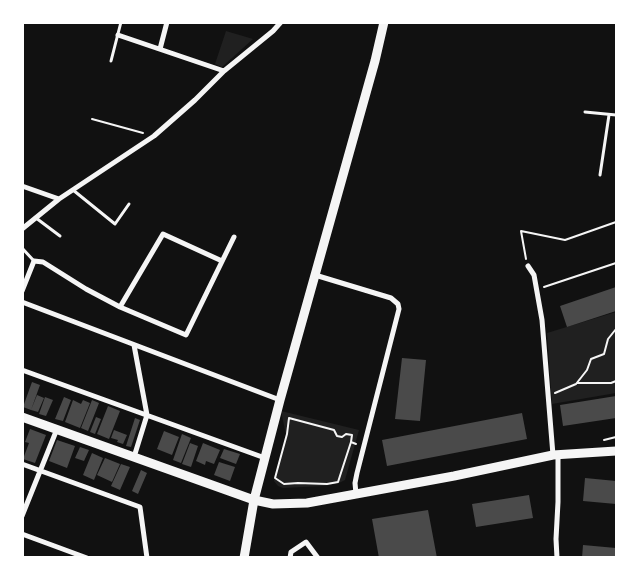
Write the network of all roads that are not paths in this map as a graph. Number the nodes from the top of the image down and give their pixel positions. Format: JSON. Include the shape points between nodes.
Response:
{"nodes":[{"id":1,"x":121,"y":22,"type":"edge"},
{"id":2,"x":167,"y":22,"type":"edge"},
{"id":3,"x":281,"y":22,"type":"edge"},
{"id":4,"x":384,"y":22,"type":"edge"},
{"id":5,"x":118,"y":35,"type":"junction"},
{"id":6,"x":160,"y":50,"type":"junction"},
{"id":7,"x":111,"y":61,"type":"dead end"},
{"id":8,"x":224,"y":72,"type":"junction"},
{"id":9,"x":585,"y":112,"type":"dead end"},
{"id":10,"x":609,"y":115,"type":"junction"},
{"id":11,"x":616,"y":115,"type":"edge"},
{"id":12,"x":600,"y":175,"type":"dead end"},
{"id":13,"x":22,"y":186,"type":"edge"},
{"id":14,"x":73,"y":190,"type":"junction"},
{"id":15,"x":59,"y":199,"type":"junction"},
{"id":16,"x":129,"y":204,"type":"dead end"},
{"id":17,"x":36,"y":218,"type":"junction"},
{"id":18,"x":22,"y":229,"type":"edge"},
{"id":19,"x":60,"y":236,"type":"dead end"},
{"id":20,"x":234,"y":237,"type":"dead end"},
{"id":21,"x":22,"y":248,"type":"edge"},
{"id":22,"x":34,"y":261,"type":"junction"},
{"id":23,"x":222,"y":261,"type":"junction"},
{"id":24,"x":528,"y":266,"type":"road end"},
{"id":25,"x":314,"y":275,"type":"junction"},
{"id":26,"x":22,"y":291,"type":"edge"},
{"id":27,"x":22,"y":302,"type":"edge"},
{"id":28,"x":120,"y":307,"type":"junction"},
{"id":29,"x":134,"y":345,"type":"junction"},
{"id":30,"x":22,"y":370,"type":"edge"},
{"id":31,"x":280,"y":400,"type":"junction"},
{"id":32,"x":147,"y":415,"type":"junction"},
{"id":33,"x":22,"y":417,"type":"edge"},
{"id":34,"x":57,"y":429,"type":"junction"},
{"id":35,"x":616,"y":451,"type":"edge"},
{"id":36,"x":555,"y":455,"type":"junction"},
{"id":37,"x":134,"y":457,"type":"junction"},
{"id":38,"x":265,"y":458,"type":"junction"},
{"id":39,"x":22,"y":464,"type":"edge"},
{"id":40,"x":40,"y":470,"type":"junction"},
{"id":41,"x":356,"y":494,"type":"junction"},
{"id":42,"x":254,"y":500,"type":"junction"},
{"id":43,"x":22,"y":516,"type":"edge"},
{"id":44,"x":22,"y":534,"type":"edge"},
{"id":45,"x":88,"y":558,"type":"edge"},
{"id":46,"x":147,"y":558,"type":"edge"},
{"id":47,"x":244,"y":558,"type":"edge"},
{"id":48,"x":290,"y":558,"type":"edge"},
{"id":49,"x":318,"y":558,"type":"edge"},
{"id":50,"x":557,"y":558,"type":"edge"}],
"edges":[{"from":1,"to":5,"type":"lane"},
{"from":2,"to":6,"type":"street"},
{"from":3,"to":8,"type":"street"},
{"from":4,"to":25,"type":"street"},
{"from":5,"to":6,"type":"street"},
{"from":5,"to":7,"type":"lane"},
{"from":6,"to":8,"type":"street"},
{"from":8,"to":14,"type":"street","via":[[154,136]]},
{"from":9,"to":10,"type":"lane"},
{"from":10,"to":11,"type":"lane"},
{"from":10,"to":12,"type":"lane"},
{"from":13,"to":15,"type":"street"},
{"from":14,"to":15,"type":"street"},
{"from":14,"to":16,"type":"lane","via":[[115,224]]},
{"from":15,"to":17,"type":"street"},
{"from":17,"to":18,"type":"street"},
{"from":17,"to":19,"type":"lane"},
{"from":20,"to":23,"type":"street"},
{"from":21,"to":22,"type":"lane"},
{"from":22,"to":26,"type":"street"},
{"from":22,"to":28,"type":"street","via":[[43,262]]},
{"from":23,"to":28,"type":"street","via":[[164,234]]},
{"from":23,"to":28,"type":"street","via":[[186,335]]},
{"from":24,"to":36,"type":"street","via":[[534,275],[542,320]]},
{"from":25,"to":31,"type":"street"},
{"from":25,"to":41,"type":"street","via":[[391,298],[399,309],[363,445],[355,483]]},
{"from":27,"to":29,"type":"street"},
{"from":29,"to":31,"type":"street"},
{"from":29,"to":32,"type":"street"},
{"from":30,"to":32,"type":"street"},
{"from":31,"to":38,"type":"street"},
{"from":32,"to":37,"type":"street"},
{"from":32,"to":38,"type":"street"},
{"from":33,"to":34,"type":"street"},
{"from":34,"to":37,"type":"street"},
{"from":34,"to":40,"type":"street"},
{"from":35,"to":36,"type":"street"},
{"from":36,"to":41,"type":"street"},
{"from":36,"to":50,"type":"street"},
{"from":37,"to":42,"type":"street"},
{"from":38,"to":42,"type":"street"},
{"from":39,"to":40,"type":"street"},
{"from":40,"to":43,"type":"street"},
{"from":40,"to":46,"type":"street","via":[[140,507]]},
{"from":41,"to":42,"type":"street","via":[[302,503],[273,504]]},
{"from":42,"to":47,"type":"street"},
{"from":44,"to":45,"type":"street"},
{"from":48,"to":49,"type":"street","via":[[291,552],[306,542]]}]}
